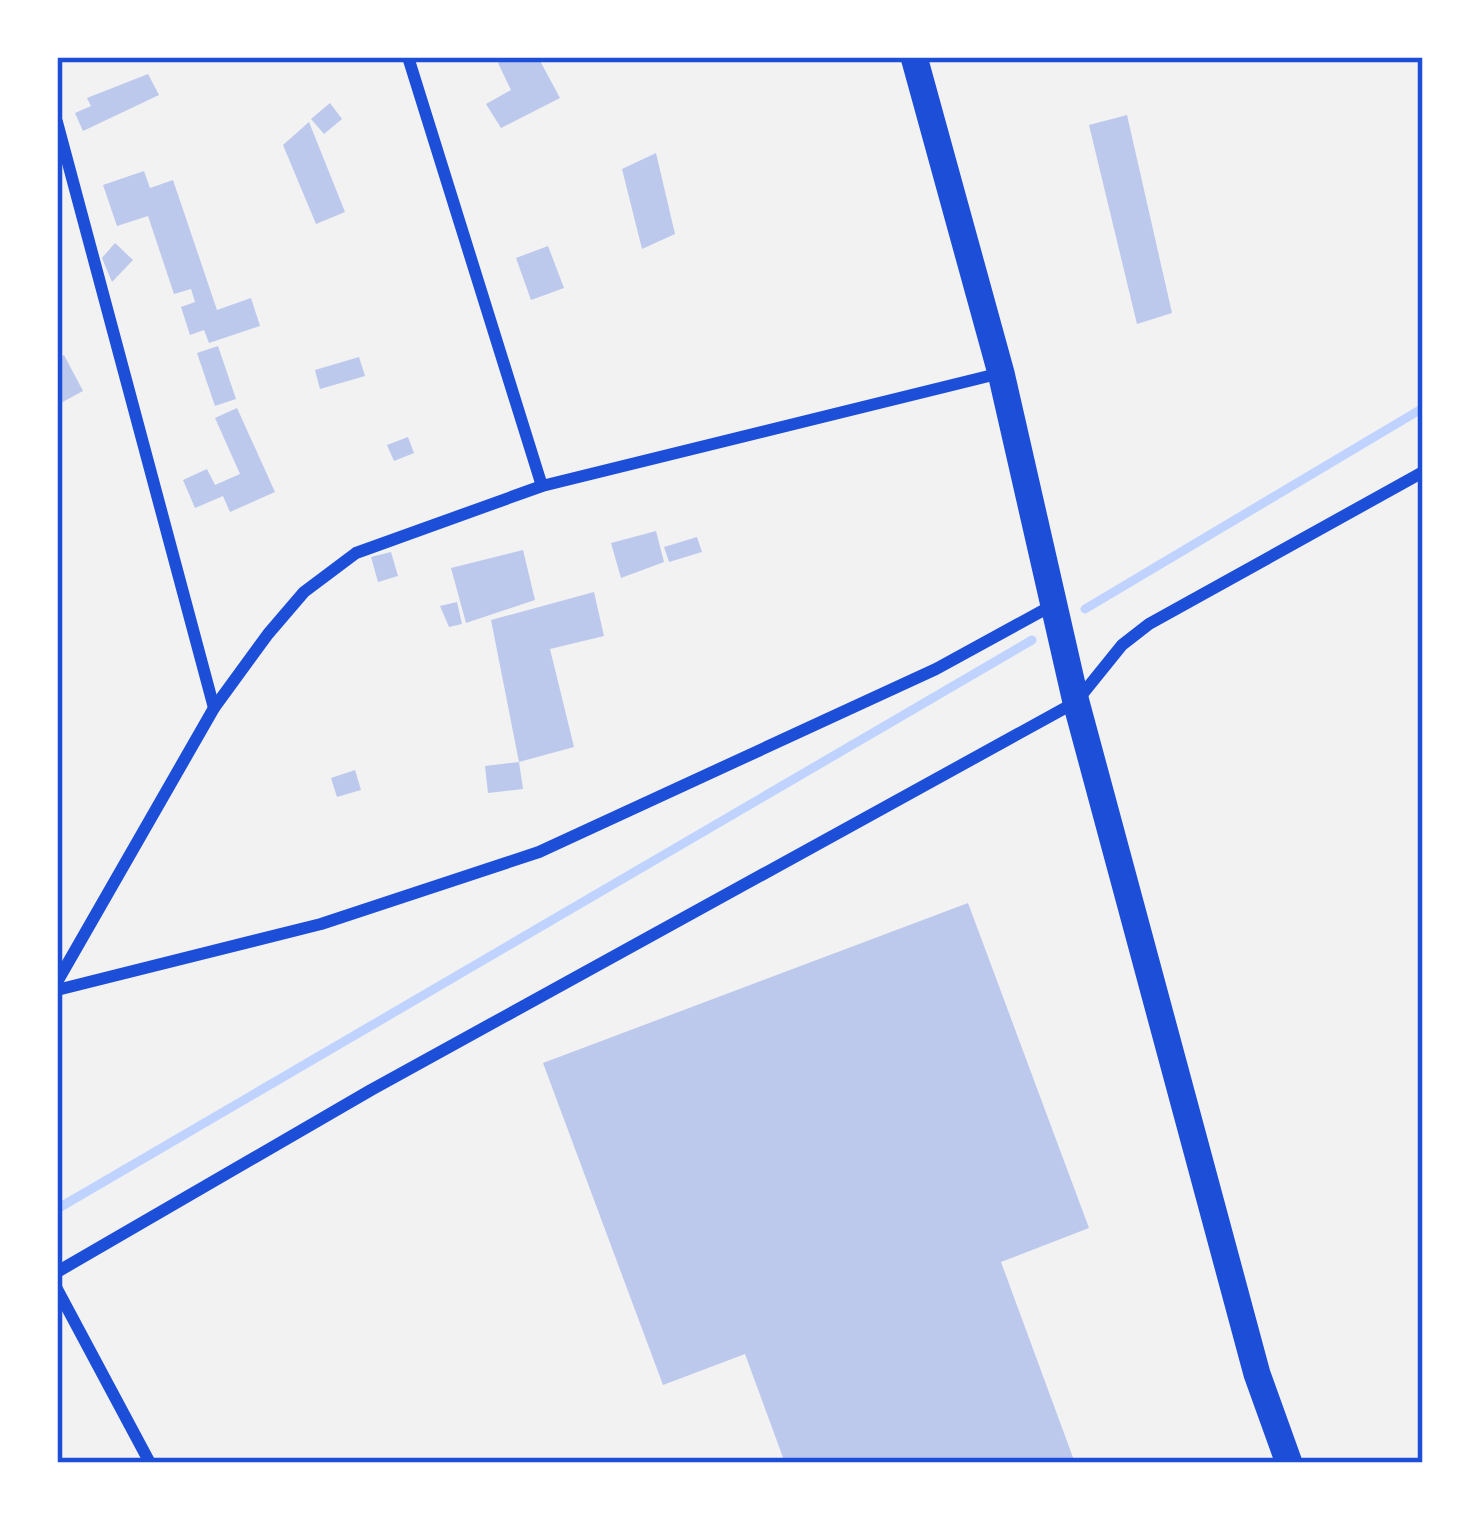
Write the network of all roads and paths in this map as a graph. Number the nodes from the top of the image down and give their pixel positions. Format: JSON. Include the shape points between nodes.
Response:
{"nodes":[{"id":1,"x":408,"y":57,"type":"edge"},
{"id":2,"x":914,"y":57,"type":"edge"},
{"id":3,"x":57,"y":122,"type":"edge"},
{"id":4,"x":1001,"y":373,"type":"junction"},
{"id":5,"x":1423,"y":472,"type":"edge"},
{"id":6,"x":542,"y":486,"type":"junction"},
{"id":7,"x":1054,"y":604,"type":"junction"},
{"id":8,"x":1076,"y":702,"type":"junction"},
{"id":9,"x":214,"y":708,"type":"junction"},
{"id":10,"x":57,"y":986,"type":"edge"},
{"id":11,"x":57,"y":1272,"type":"edge"},
{"id":12,"x":57,"y":1288,"type":"edge"},
{"id":13,"x":150,"y":1463,"type":"edge"},
{"id":14,"x":1289,"y":1463,"type":"edge"}],
"edges":[{"from":1,"to":6,"type":"street"},
{"from":2,"to":4,"type":"highway"},
{"from":3,"to":9,"type":"street"},
{"from":4,"to":6,"type":"street"},
{"from":4,"to":7,"type":"highway"},
{"from":5,"to":8,"type":"street","via":[[1149,624]]},
{"from":6,"to":9,"type":"street","via":[[356,553],[304,592]]},
{"from":7,"to":8,"type":"highway"},
{"from":7,"to":10,"type":"street","via":[[936,669],[539,852],[321,924]]},
{"from":8,"to":11,"type":"street"},
{"from":8,"to":14,"type":"highway","via":[[1257,1373]]},
{"from":9,"to":10,"type":"street"},
{"from":12,"to":13,"type":"street"}]}
